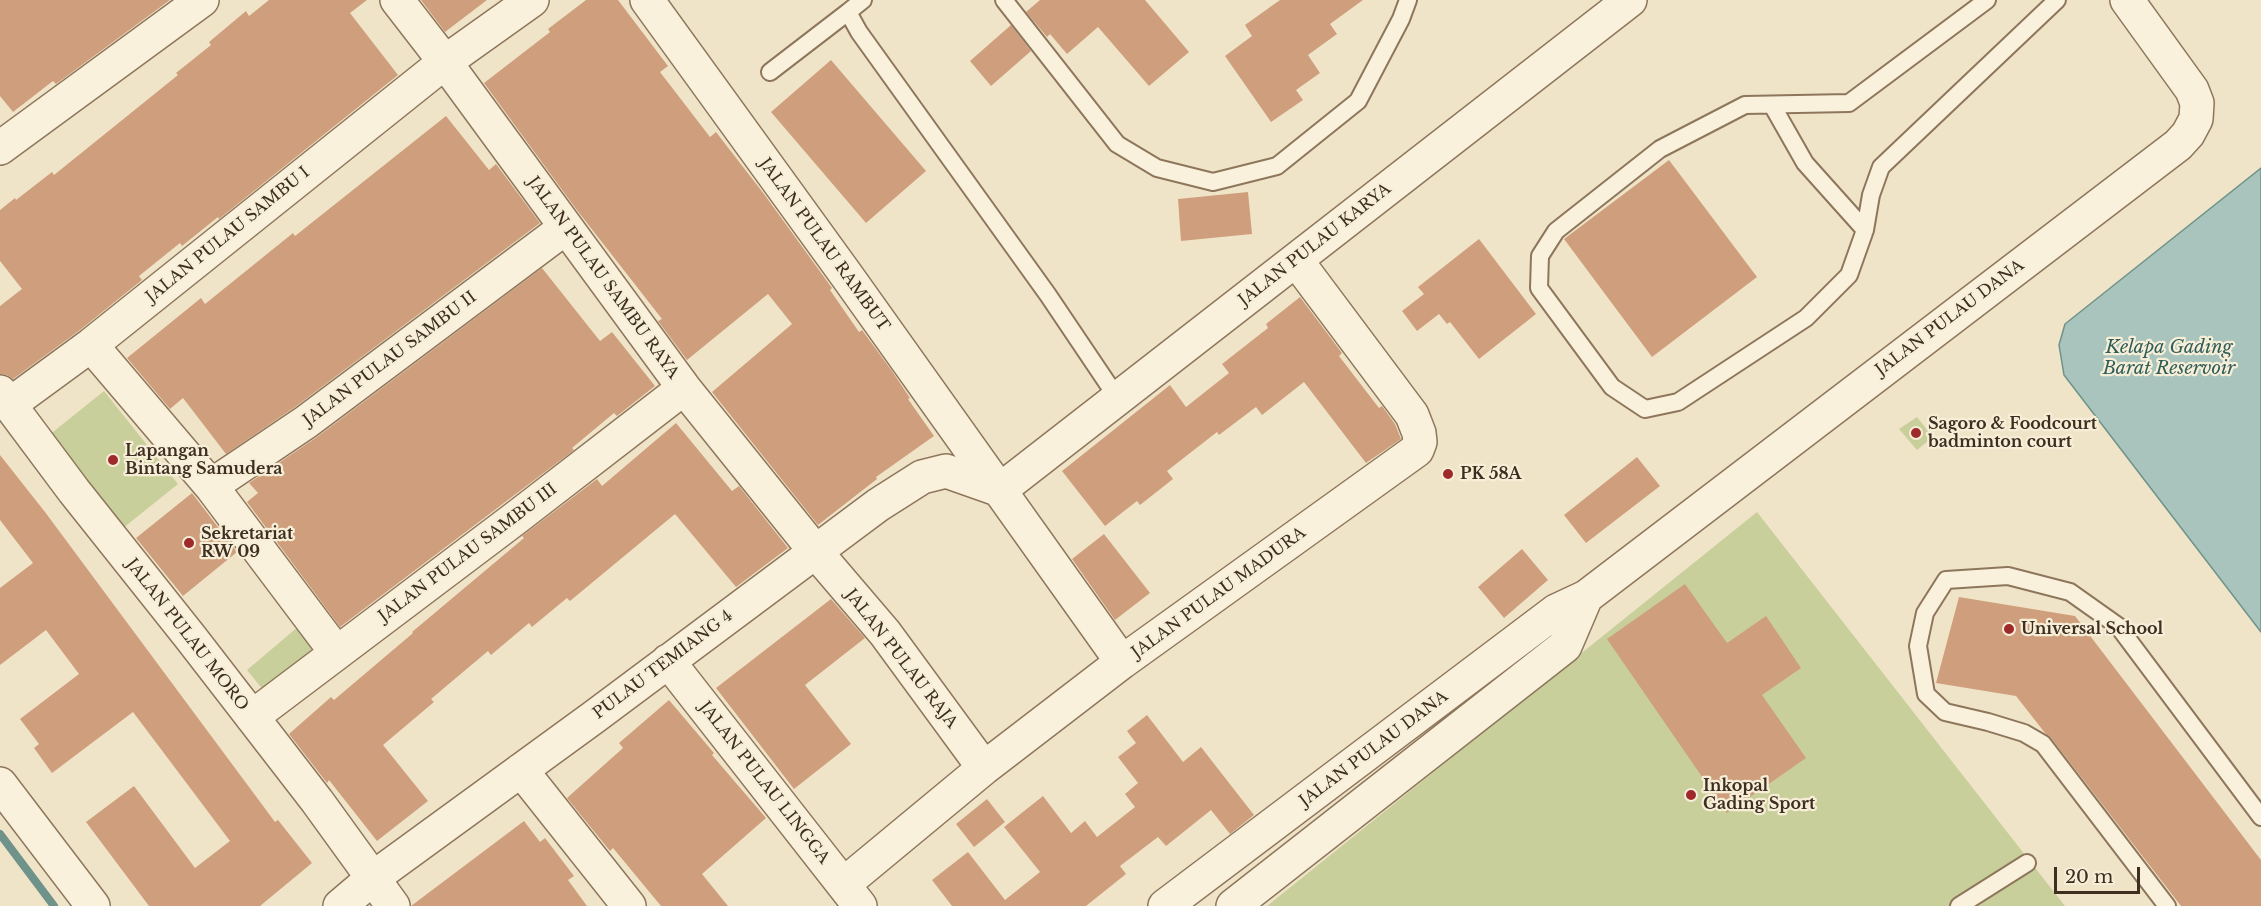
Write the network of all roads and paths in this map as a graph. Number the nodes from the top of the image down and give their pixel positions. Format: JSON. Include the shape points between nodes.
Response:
{"nodes":[{"id":1,"x":202,"y":0,"type":"edge"},
{"id":2,"x":397,"y":0,"type":"edge"},
{"id":3,"x":532,"y":0,"type":"edge"},
{"id":4,"x":647,"y":0,"type":"edge"},
{"id":5,"x":863,"y":0,"type":"edge"},
{"id":6,"x":1004,"y":0,"type":"edge"},
{"id":7,"x":1408,"y":0,"type":"edge"},
{"id":8,"x":1630,"y":0,"type":"edge"},
{"id":9,"x":1987,"y":0,"type":"edge"},
{"id":10,"x":2057,"y":0,"type":"edge"},
{"id":11,"x":2127,"y":0,"type":"edge"},
{"id":12,"x":848,"y":12,"type":"junction"},
{"id":13,"x":445,"y":62,"type":"junction"},
{"id":14,"x":770,"y":72,"type":"dead end"},
{"id":15,"x":1772,"y":105,"type":"junction"},
{"id":16,"x":0,"y":148,"type":"edge"},
{"id":17,"x":566,"y":228,"type":"junction"},
{"id":18,"x":1865,"y":230,"type":"junction"},
{"id":19,"x":1296,"y":260,"type":"junction"},
{"id":20,"x":91,"y":345,"type":"junction"},
{"id":21,"x":684,"y":388,"type":"junction"},
{"id":22,"x":5,"y":398,"type":"edge"},
{"id":23,"x":1118,"y":399,"type":"junction"},
{"id":24,"x":211,"y":486,"type":"junction"},
{"id":25,"x":1000,"y":490,"type":"junction"},
{"id":26,"x":815,"y":551,"type":"junction"},
{"id":27,"x":1586,"y":597,"type":"junction"},
{"id":28,"x":336,"y":652,"type":"junction"},
{"id":29,"x":668,"y":661,"type":"junction"},
{"id":30,"x":1122,"y":662,"type":"junction"},
{"id":31,"x":252,"y":717,"type":"junction"},
{"id":32,"x":984,"y":768,"type":"junction"},
{"id":33,"x":521,"y":770,"type":"junction"},
{"id":34,"x":0,"y":784,"type":"edge"},
{"id":35,"x":2261,"y":817,"type":"edge"},
{"id":36,"x":2027,"y":863,"type":"dead end"},
{"id":37,"x":373,"y":878,"type":"junction"},
{"id":38,"x":852,"y":895,"type":"edge"},
{"id":39,"x":93,"y":906,"type":"edge"},
{"id":40,"x":340,"y":906,"type":"edge"},
{"id":41,"x":393,"y":906,"type":"edge"},
{"id":42,"x":629,"y":906,"type":"edge"},
{"id":43,"x":1165,"y":906,"type":"edge"},
{"id":44,"x":1233,"y":906,"type":"edge"},
{"id":45,"x":1959,"y":906,"type":"edge"},
{"id":46,"x":2167,"y":906,"type":"edge"}],
"edges":[{"from":1,"to":16,"type":"street"},
{"from":2,"to":13,"type":"street","name":"JALAN PULAU SAMBU RAYA"},
{"from":3,"to":13,"type":"street","name":"JALAN PULAU SAMBU I"},
{"from":4,"to":25,"type":"street","name":"JALAN PULAU RAMBUT"},
{"from":5,"to":12,"type":"lane"},
{"from":6,"to":7,"type":"lane","via":[[1117,144],[1157,168],[1213,182],[1277,166],[1358,101]]},
{"from":8,"to":19,"type":"street","name":"JALAN PULAU KARYA"},
{"from":9,"to":15,"type":"lane","via":[[1849,103]]},
{"from":10,"to":18,"type":"lane","via":[[1881,167]]},
{"from":11,"to":27,"type":"street","name":"JALAN PULAU DANA","via":[[2192,90],[2197,104],[2196,119],[2188,134]]},
{"from":12,"to":14,"type":"lane"},
{"from":12,"to":23,"type":"lane"},
{"from":13,"to":17,"type":"street","name":"JALAN PULAU SAMBU RAYA"},
{"from":13,"to":20,"type":"street","name":"JALAN PULAU SAMBU I"},
{"from":15,"to":18,"type":"lane","via":[[1805,163]]},
{"from":15,"to":18,"type":"lane","via":[[1745,105],[1660,149],[1556,231],[1540,256],[1539,288],[1612,387],[1645,409],[1678,402],[1806,318],[1849,275]]},
{"from":17,"to":21,"type":"street","name":"JALAN PULAU SAMBU RAYA"},
{"from":17,"to":24,"type":"street","name":"JALAN PULAU SAMBU II","via":[[306,422]]},
{"from":19,"to":23,"type":"street","name":"JALAN PULAU KARYA"},
{"from":19,"to":30,"type":"street","name":"JALAN PULAU MADURA","via":[[1412,415],[1419,433],[1417,450]]},
{"from":20,"to":22,"type":"street","name":"JALAN PULAU SAMBU I"},
{"from":20,"to":24,"type":"street"},
{"from":21,"to":26,"type":"street","name":"JALAN PULAU SAMBU RAYA"},
{"from":21,"to":28,"type":"street","name":"JALAN PULAU SAMBU III"},
{"from":22,"to":31,"type":"street","name":"JALAN PULAU MORO"},
{"from":23,"to":25,"type":"street","name":"JALAN PULAU KARYA"},
{"from":24,"to":28,"type":"street"},
{"from":25,"to":26,"type":"street","name":"PULAU TEMIANG 4","via":[[946,471],[922,477]]},
{"from":25,"to":30,"type":"street","name":"JALAN PULAU RAMBUT"},
{"from":26,"to":29,"type":"street","name":"PULAU TEMIANG 4"},
{"from":26,"to":32,"type":"street","name":"JALAN PULAU RAJA","via":[[885,633]]},
{"from":27,"to":43,"type":"street","name":"JALAN PULAU DANA","via":[[1556,611]]},
{"from":27,"to":44,"type":"street","name":"JALAN PULAU DANA","via":[[1565,646]]},
{"from":28,"to":31,"type":"street","name":"JALAN PULAU SAMBU III"},
{"from":29,"to":33,"type":"street","name":"PULAU TEMIANG 4"},
{"from":29,"to":38,"type":"street","name":"JALAN PULAU LINGGA"},
{"from":30,"to":32,"type":"street","name":"JALAN PULAU MADURA"},
{"from":31,"to":37,"type":"street","name":"JALAN PULAU MORO"},
{"from":32,"to":38,"type":"street","name":"JALAN PULAU MADURA"},
{"from":33,"to":37,"type":"street","name":"PULAU TEMIANG 4"},
{"from":33,"to":42,"type":"street"},
{"from":34,"to":39,"type":"street"},
{"from":35,"to":46,"type":"lane","via":[[2118,626],[2070,592],[2008,576],[1946,580],[1925,613],[1918,646],[1926,694],[1945,712],[2024,733],[2043,744]]},
{"from":36,"to":45,"type":"lane"},
{"from":37,"to":40,"type":"street","name":"PULAU TEMIANG 4"},
{"from":37,"to":41,"type":"street","name":"JALAN PULAU MORO"}]}
